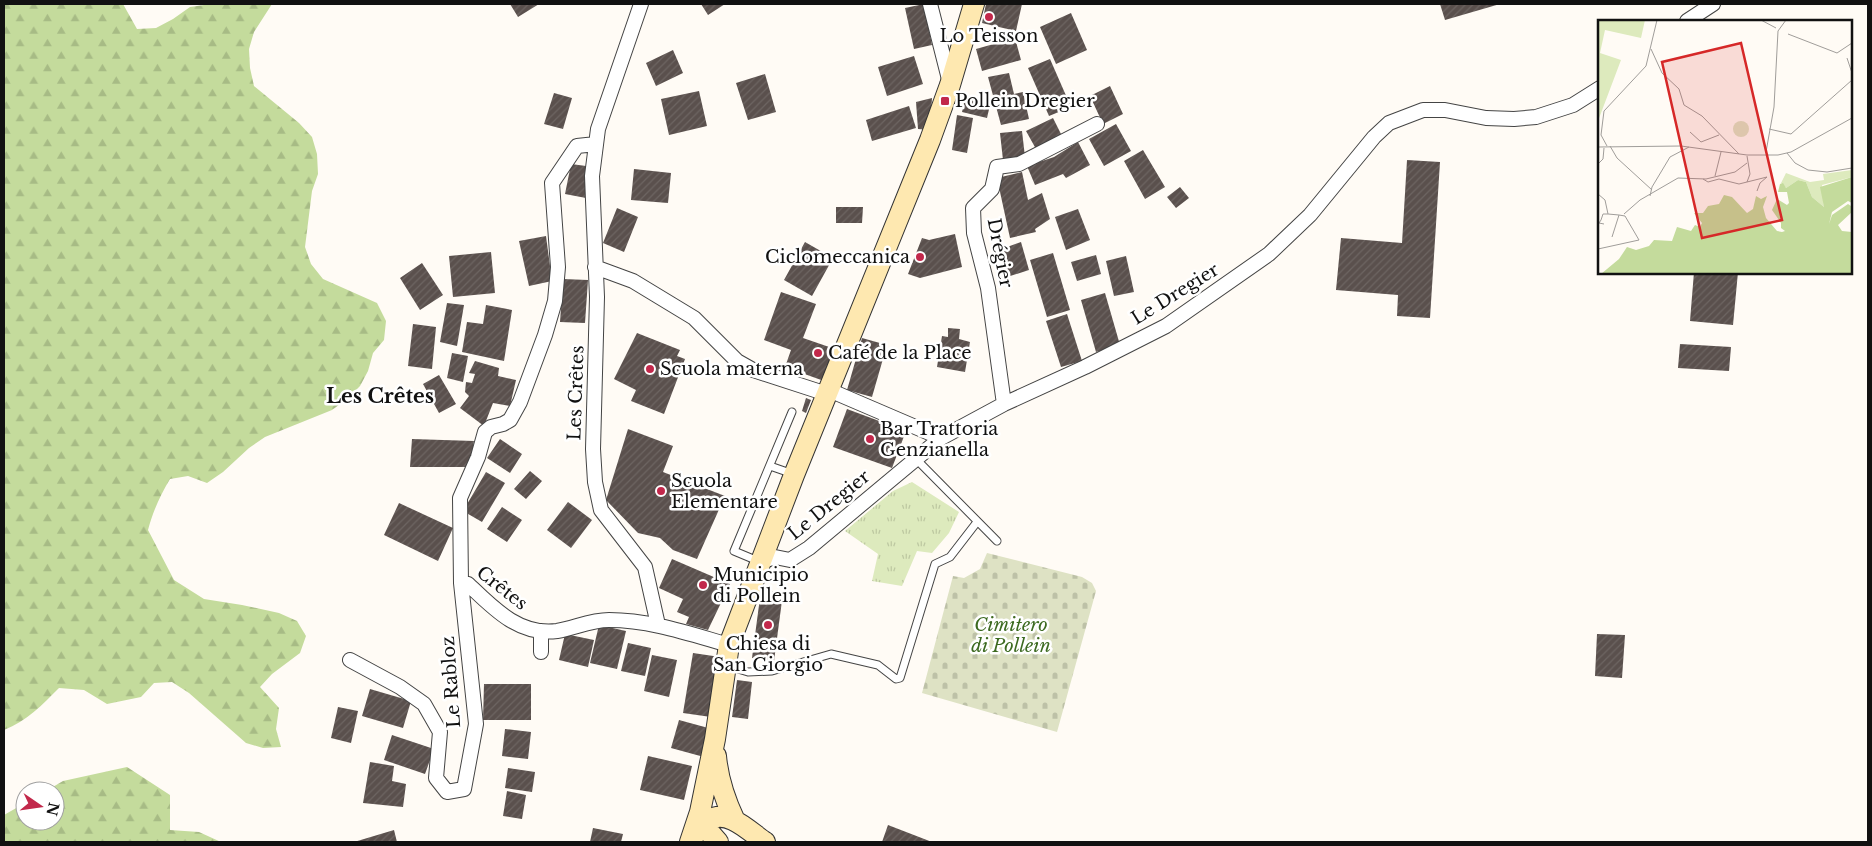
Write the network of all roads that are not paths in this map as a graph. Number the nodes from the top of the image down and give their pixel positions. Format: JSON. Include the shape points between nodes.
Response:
{"nodes":[{"id":1,"x":641,"y":4,"type":"edge"},
{"id":2,"x":930,"y":4,"type":"edge"},
{"id":3,"x":974,"y":4,"type":"edge"},
{"id":4,"x":1713,"y":4,"type":"edge"},
{"id":5,"x":1689,"y":20,"type":"edge"},
{"id":6,"x":950,"y":85,"type":"junction"},
{"id":7,"x":1598,"y":89,"type":"edge"},
{"id":8,"x":1097,"y":124,"type":"dead end"},
{"id":9,"x":596,"y":144,"type":"junction"},
{"id":10,"x":595,"y":267,"type":"junction"},
{"id":11,"x":828,"y":392,"type":"junction"},
{"id":12,"x":1004,"y":404,"type":"junction"},
{"id":13,"x":792,"y":412,"type":"dead end"},
{"id":14,"x":941,"y":438,"type":"junction"},
{"id":15,"x":916,"y":459,"type":"junction"},
{"id":16,"x":770,"y":466,"type":"junction"},
{"id":17,"x":794,"y":475,"type":"junction"},
{"id":18,"x":460,"y":498,"type":"joint"},
{"id":19,"x":978,"y":522,"type":"junction"},
{"id":20,"x":998,"y":541,"type":"dead end"},
{"id":21,"x":761,"y":562,"type":"junction"},
{"id":22,"x":462,"y":582,"type":"junction"},
{"id":23,"x":658,"y":625,"type":"junction"},
{"id":24,"x":541,"y":631,"type":"junction"},
{"id":25,"x":729,"y":645,"type":"junction"},
{"id":26,"x":541,"y":652,"type":"dead end"},
{"id":27,"x":350,"y":660,"type":"dead end"},
{"id":28,"x":725,"y":665,"type":"junction"},
{"id":29,"x":715,"y":739,"type":"junction"},
{"id":30,"x":735,"y":821,"type":"junction"},
{"id":31,"x":696,"y":829,"type":"edge"},
{"id":32,"x":718,"y":842,"type":"edge"},
{"id":33,"x":765,"y":842,"type":"edge"}],
"edges":[{"from":1,"to":9,"type":"street","name":"Les Crêtes","via":[[598,129]]},
{"from":2,"to":6,"type":"street"},
{"from":3,"to":6,"type":"main road"},
{"from":4,"to":5,"type":"street"},
{"from":6,"to":11,"type":"main road"},
{"from":7,"to":12,"type":"street","name":"Le Dregier","via":[[1573,105],[1536,117],[1486,118],[1445,110],[1423,110],[1389,123],[1310,215],[1270,254],[1166,326]]},
{"from":8,"to":12,"type":"street","name":"Drégier","via":[[1019,164],[996,166],[992,189],[974,208],[974,233],[988,288]]},
{"from":9,"to":10,"type":"street","name":"Les Crêtes","via":[[592,176]]},
{"from":9,"to":18,"type":"street","name":"Les Crêtes","via":[[576,146],[552,183],[558,267],[555,301],[520,402],[510,420],[485,432]]},
{"from":10,"to":11,"type":"street","via":[[633,281],[694,318],[737,361],[753,370]]},
{"from":10,"to":23,"type":"street","name":"Les Crêtes","via":[[592,449],[595,482],[601,510],[645,567]]},
{"from":11,"to":14,"type":"street"},
{"from":11,"to":17,"type":"main road"},
{"from":12,"to":14,"type":"street","name":"Le Dregier"},
{"from":13,"to":16,"type":"lane"},
{"from":14,"to":15,"type":"street","name":"Le Dregier"},
{"from":15,"to":19,"type":"lane"},
{"from":15,"to":21,"type":"street","name":"Le Dregier","via":[[809,548],[790,560],[775,557]]},
{"from":16,"to":17,"type":"lane"},
{"from":16,"to":21,"type":"lane","via":[[734,551]]},
{"from":17,"to":21,"type":"main road"},
{"from":18,"to":22,"type":"street","name":"Crêtes"},
{"from":19,"to":20,"type":"lane"},
{"from":19,"to":28,"type":"lane","via":[[950,556],[935,564],[900,678],[896,679],[878,665],[831,654],[772,671],[748,672]]},
{"from":21,"to":25,"type":"main road"},
{"from":22,"to":24,"type":"street","name":"Crêtes","via":[[506,618],[525,628]]},
{"from":22,"to":27,"type":"street","name":"Le Rabloz","via":[[476,724],[464,789],[447,792],[436,778],[440,732],[424,704]]},
{"from":23,"to":24,"type":"street","via":[[591,620]]},
{"from":23,"to":25,"type":"street"},
{"from":24,"to":26,"type":"street"},
{"from":25,"to":28,"type":"main road"},
{"from":28,"to":29,"type":"main road"},
{"from":29,"to":30,"type":"main road","via":[[717,770]]},
{"from":29,"to":31,"type":"main road"},
{"from":30,"to":31,"type":"main road","via":[[723,817],[710,819]]},
{"from":30,"to":33,"type":"main road"},
{"from":31,"to":32,"type":"main road"}]}
